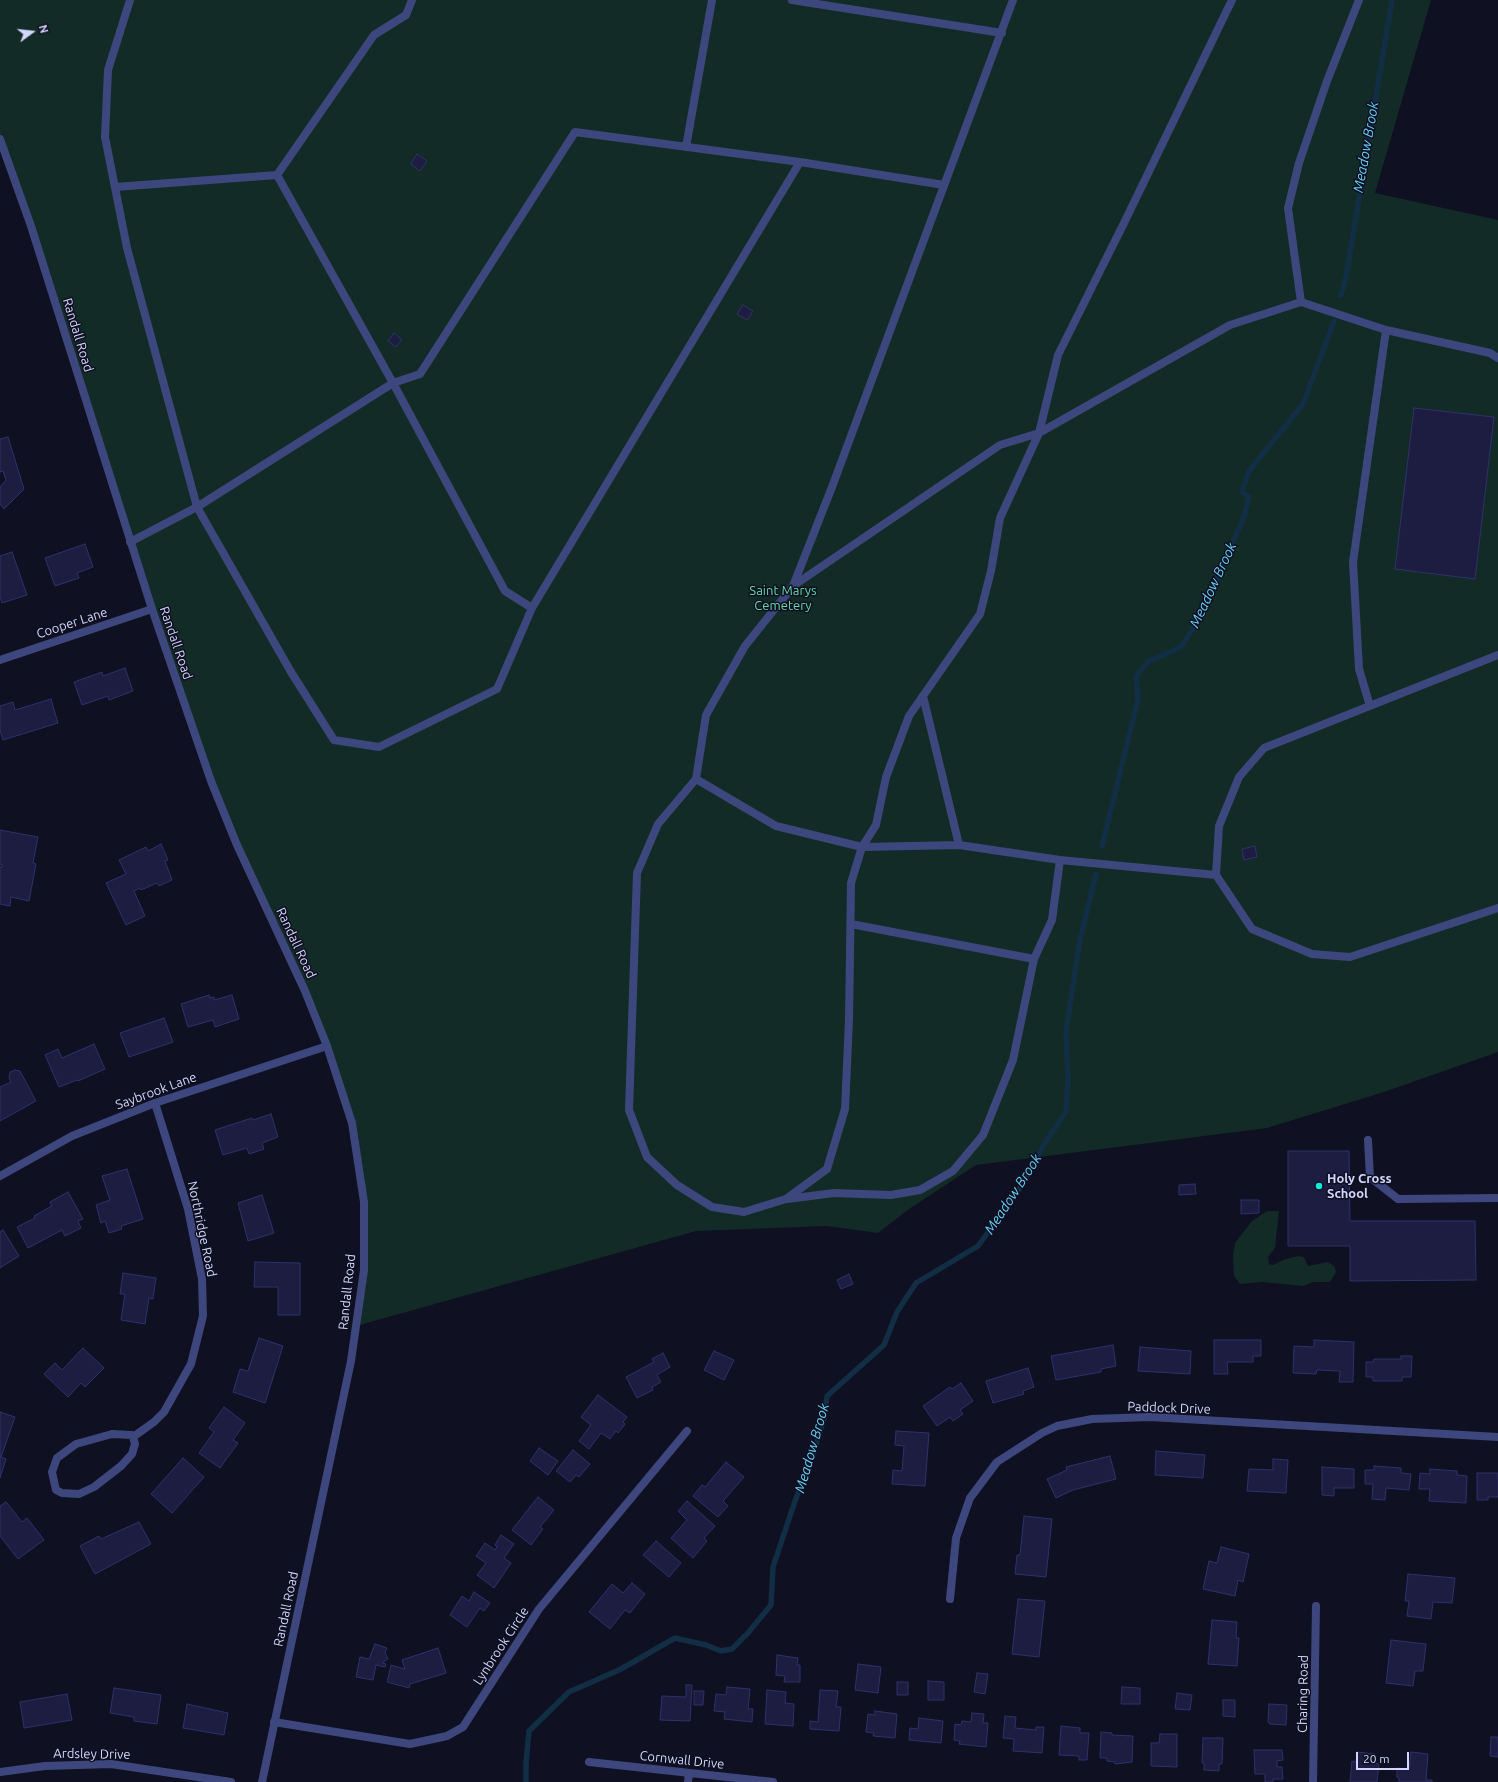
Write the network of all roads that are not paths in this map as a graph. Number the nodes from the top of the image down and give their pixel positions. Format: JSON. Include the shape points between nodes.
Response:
{"nodes":[{"id":1,"x":130,"y":0,"type":"edge"},
{"id":2,"x":412,"y":0,"type":"edge"},
{"id":3,"x":712,"y":0,"type":"edge"},
{"id":4,"x":792,"y":0,"type":"edge"},
{"id":5,"x":1013,"y":0,"type":"edge"},
{"id":6,"x":1232,"y":0,"type":"edge"},
{"id":7,"x":1359,"y":0,"type":"edge"},
{"id":8,"x":1002,"y":33,"type":"junction"},
{"id":9,"x":0,"y":139,"type":"edge"},
{"id":10,"x":686,"y":147,"type":"junction"},
{"id":11,"x":800,"y":162,"type":"junction"},
{"id":12,"x":278,"y":175,"type":"junction"},
{"id":13,"x":944,"y":185,"type":"junction"},
{"id":14,"x":115,"y":188,"type":"junction"},
{"id":15,"x":1301,"y":302,"type":"junction"},
{"id":16,"x":1386,"y":330,"type":"junction"},
{"id":17,"x":1498,"y":358,"type":"edge"},
{"id":18,"x":393,"y":384,"type":"junction"},
{"id":19,"x":1039,"y":433,"type":"junction"},
{"id":20,"x":197,"y":507,"type":"junction"},
{"id":21,"x":130,"y":542,"type":"junction"},
{"id":22,"x":793,"y":586,"type":"junction"},
{"id":23,"x":532,"y":608,"type":"junction"},
{"id":24,"x":152,"y":609,"type":"junction"},
{"id":25,"x":1498,"y":656,"type":"edge"},
{"id":26,"x":0,"y":660,"type":"edge"},
{"id":27,"x":923,"y":696,"type":"junction"},
{"id":28,"x":1370,"y":706,"type":"junction"},
{"id":29,"x":696,"y":779,"type":"junction"},
{"id":30,"x":959,"y":845,"type":"junction"},
{"id":31,"x":862,"y":847,"type":"junction"},
{"id":32,"x":1060,"y":860,"type":"junction"},
{"id":33,"x":1216,"y":875,"type":"junction"},
{"id":34,"x":1498,"y":908,"type":"edge"},
{"id":35,"x":851,"y":924,"type":"junction"},
{"id":36,"x":1034,"y":959,"type":"junction"},
{"id":37,"x":327,"y":1046,"type":"junction"},
{"id":38,"x":155,"y":1103,"type":"junction"},
{"id":39,"x":1368,"y":1140,"type":"dead end"},
{"id":40,"x":0,"y":1176,"type":"edge"},
{"id":41,"x":1498,"y":1198,"type":"edge"},
{"id":42,"x":786,"y":1199,"type":"junction"},
{"id":43,"x":687,"y":1431,"type":"dead end"},
{"id":44,"x":133,"y":1437,"type":"junction"},
{"id":45,"x":1498,"y":1437,"type":"edge"},
{"id":46,"x":950,"y":1599,"type":"dead end"},
{"id":47,"x":1316,"y":1606,"type":"dead end"},
{"id":48,"x":274,"y":1722,"type":"junction"},
{"id":49,"x":589,"y":1762,"type":"dead end"},
{"id":50,"x":0,"y":1772,"type":"edge"},
{"id":51,"x":689,"y":1773,"type":"junction"},
{"id":52,"x":231,"y":1782,"type":"edge"},
{"id":53,"x":262,"y":1782,"type":"edge"},
{"id":54,"x":688,"y":1782,"type":"edge"},
{"id":55,"x":773,"y":1782,"type":"edge"},
{"id":56,"x":1313,"y":1782,"type":"edge"}],
"edges":[{"from":1,"to":14,"type":"street","via":[[108,70],[105,137]]},
{"from":2,"to":12,"type":"street","via":[[406,15],[374,35]]},
{"from":3,"to":10,"type":"street"},
{"from":4,"to":8,"type":"street"},
{"from":5,"to":8,"type":"street"},
{"from":6,"to":19,"type":"street","via":[[1058,355]]},
{"from":7,"to":15,"type":"street","via":[[1327,81],[1299,163],[1288,208]]},
{"from":8,"to":13,"type":"street"},
{"from":9,"to":21,"type":"street","name":"Randall Road","via":[[31,226]]},
{"from":10,"to":11,"type":"street"},
{"from":10,"to":18,"type":"street","via":[[575,132],[420,374]]},
{"from":11,"to":13,"type":"street"},
{"from":11,"to":23,"type":"street"},
{"from":12,"to":14,"type":"street"},
{"from":12,"to":18,"type":"street"},
{"from":13,"to":22,"type":"street"},
{"from":14,"to":20,"type":"street","via":[[127,248]]},
{"from":15,"to":16,"type":"street"},
{"from":15,"to":19,"type":"street","via":[[1230,325]]},
{"from":16,"to":17,"type":"street","via":[[1490,353]]},
{"from":16,"to":28,"type":"street","via":[[1353,562],[1359,669]]},
{"from":18,"to":20,"type":"street"},
{"from":18,"to":23,"type":"street","via":[[505,591]]},
{"from":19,"to":22,"type":"street","via":[[1000,445]]},
{"from":19,"to":27,"type":"street","via":[[1000,518],[980,614]]},
{"from":20,"to":21,"type":"street"},
{"from":20,"to":23,"type":"street","via":[[291,672],[334,740],[379,747],[497,689]]},
{"from":21,"to":24,"type":"street","name":"Randall Road"},
{"from":22,"to":29,"type":"street","via":[[745,646],[706,715]]},
{"from":24,"to":26,"type":"street","name":"Cooper Lane"},
{"from":24,"to":37,"type":"street","name":"Randall Road","via":[[211,781]]},
{"from":25,"to":28,"type":"street"},
{"from":27,"to":30,"type":"street"},
{"from":27,"to":31,"type":"street","via":[[909,716],[886,777],[876,825]]},
{"from":28,"to":33,"type":"street","via":[[1264,748],[1239,777],[1219,826]]},
{"from":29,"to":31,"type":"street","via":[[776,826]]},
{"from":29,"to":42,"type":"street","via":[[658,824],[637,873],[629,1110],[647,1157],[677,1185],[712,1207],[744,1212]]},
{"from":30,"to":31,"type":"street"},
{"from":30,"to":32,"type":"street"},
{"from":31,"to":35,"type":"street","via":[[851,883]]},
{"from":32,"to":33,"type":"street"},
{"from":32,"to":36,"type":"street","via":[[1052,920]]},
{"from":33,"to":34,"type":"street","via":[[1252,929],[1312,954],[1350,957]]},
{"from":35,"to":36,"type":"street"},
{"from":35,"to":42,"type":"street","via":[[845,1109],[827,1169]]},
{"from":36,"to":42,"type":"street","via":[[1013,1060],[983,1136],[953,1171],[920,1190],[892,1195],[834,1193]]},
{"from":37,"to":38,"type":"street","name":"Saybrook Lane"},
{"from":37,"to":48,"type":"street","name":"Randall Road","via":[[352,1123],[364,1202],[364,1270],[351,1361]]},
{"from":38,"to":40,"type":"street","name":"Saybrook Lane","via":[[72,1136]]},
{"from":38,"to":44,"type":"street","name":"Northridge Road","via":[[188,1209],[202,1279],[203,1316],[191,1364],[164,1412]]},
{"from":39,"to":41,"type":"street","via":[[1370,1177],[1398,1199]]},
{"from":43,"to":48,"type":"street","name":"Lynbrook Circle","via":[[539,1609],[463,1727],[447,1736],[410,1744]]},
{"from":44,"to":44,"type":"street","via":[[135,1444],[132,1454],[94,1487],[79,1494],[56,1490],[52,1472],[58,1458],[76,1444],[112,1434]]},
{"from":45,"to":46,"type":"street","name":"Paddock Drive","via":[[1150,1417],[1092,1419],[1057,1426],[997,1462],[970,1498],[956,1538]]},
{"from":47,"to":56,"type":"street","name":"Charing Road"},
{"from":48,"to":53,"type":"street","name":"Randall Road"},
{"from":49,"to":51,"type":"street","name":"Cornwall Drive"},
{"from":50,"to":52,"type":"street","name":"Ardsley Drive","via":[[45,1766],[111,1764]]},
{"from":51,"to":54,"type":"street"},
{"from":51,"to":55,"type":"street","name":"Cornwall Drive"}]}
